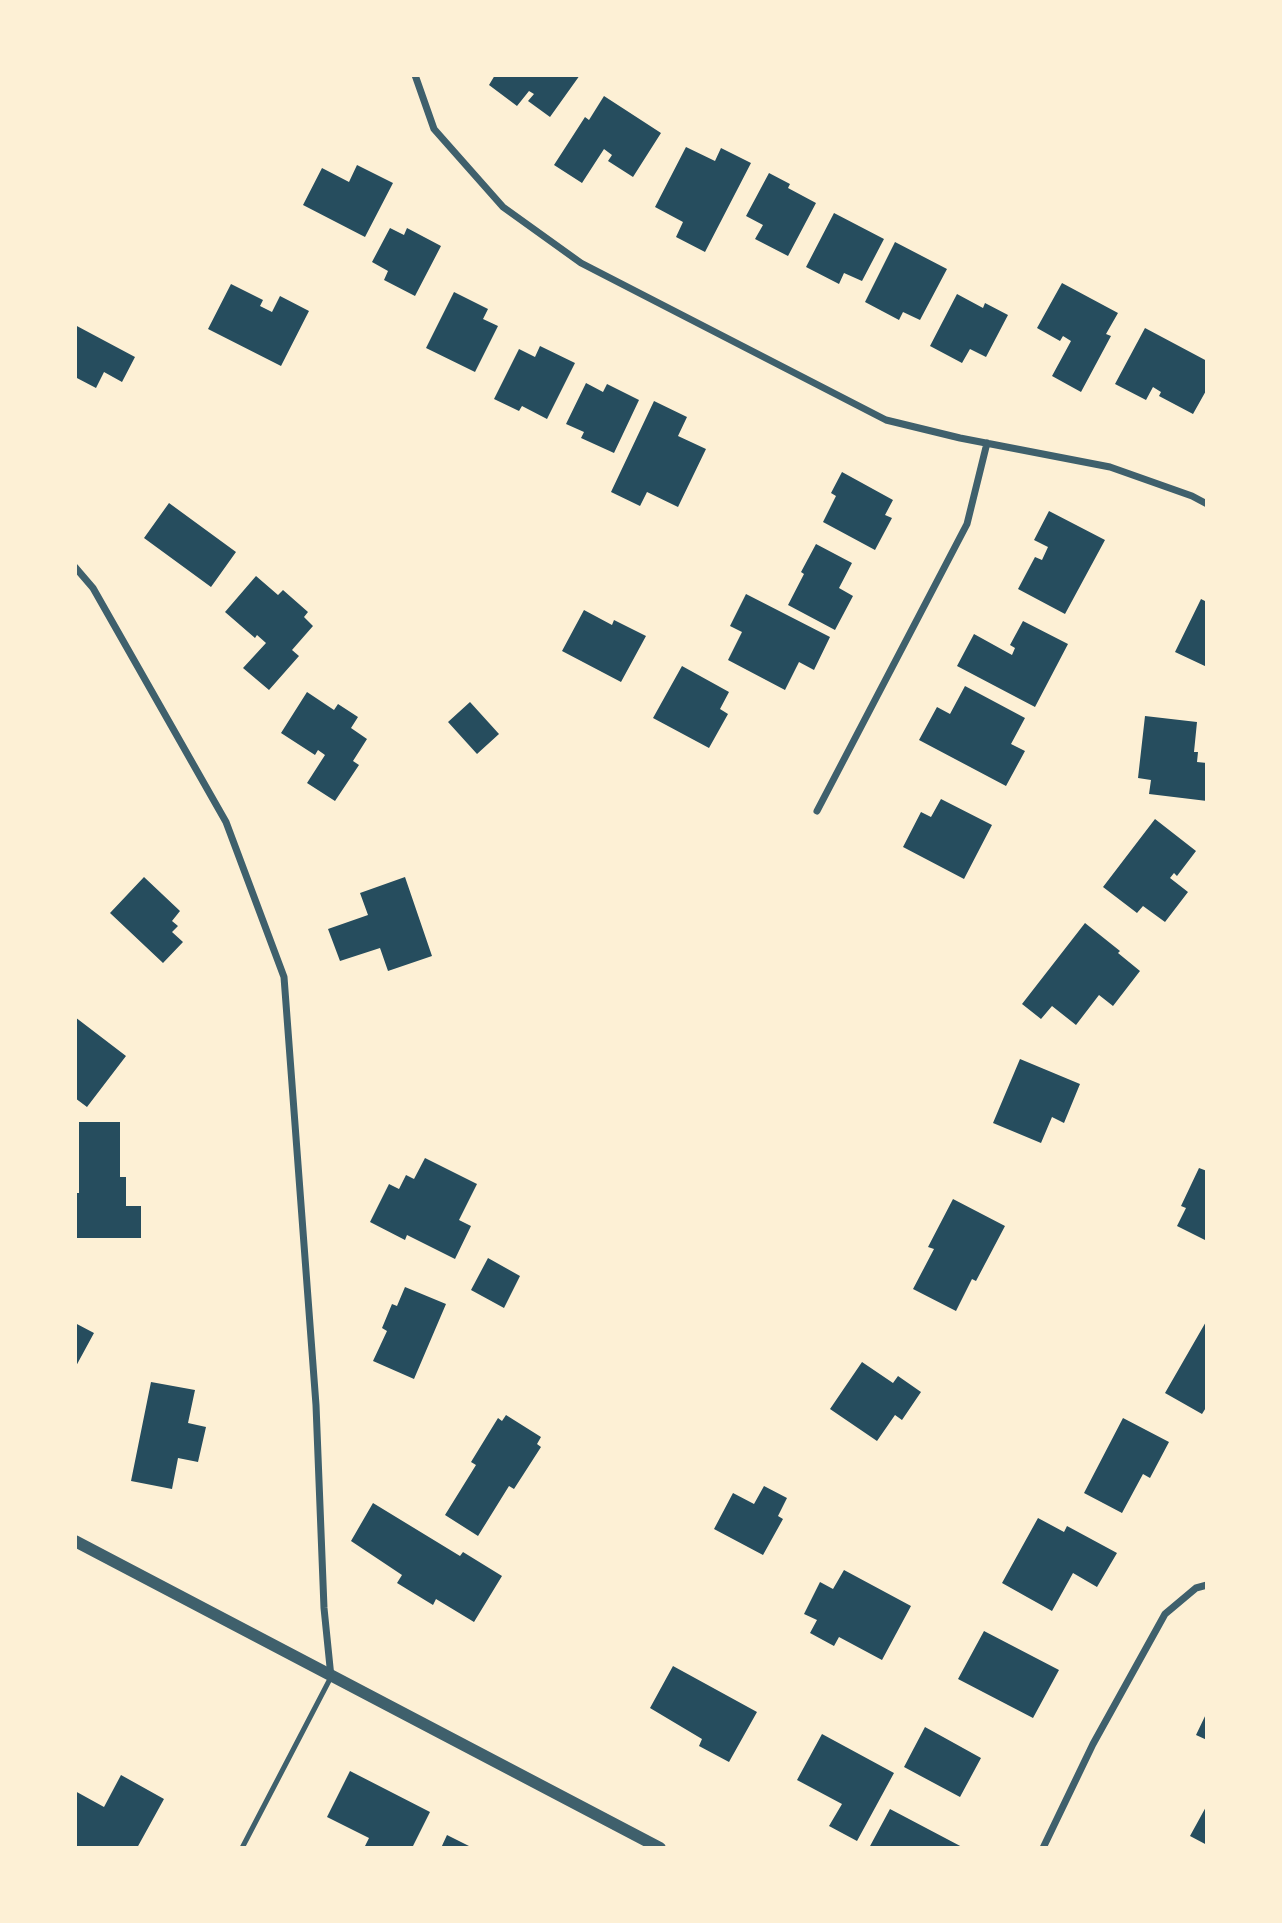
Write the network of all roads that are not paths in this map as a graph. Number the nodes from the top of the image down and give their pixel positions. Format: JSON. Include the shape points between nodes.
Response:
{"nodes":[{"id":1,"x":415,"y":75,"type":"edge"},
{"id":2,"x":987,"y":443,"type":"junction"},
{"id":3,"x":1207,"y":504,"type":"edge"},
{"id":4,"x":75,"y":566,"type":"edge"},
{"id":5,"x":817,"y":811,"type":"dead end"},
{"id":6,"x":75,"y":1541,"type":"edge"},
{"id":7,"x":1207,"y":1585,"type":"edge"},
{"id":8,"x":331,"y":1677,"type":"junction"},
{"id":9,"x":242,"y":1848,"type":"edge"},
{"id":10,"x":660,"y":1848,"type":"edge"},
{"id":11,"x":1043,"y":1848,"type":"edge"}],
"edges":[{"from":1,"to":2,"type":"street","via":[[434,129],[503,207],[582,263],[886,420]]},
{"from":2,"to":3,"type":"street","via":[[1110,467]]},
{"from":2,"to":5,"type":"street","via":[[967,524]]},
{"from":4,"to":8,"type":"street","via":[[93,588],[226,822],[284,977]]},
{"from":6,"to":8,"type":"street"},
{"from":7,"to":11,"type":"street","via":[[1196,1588],[1164,1614]]},
{"from":8,"to":9,"type":"lane"},
{"from":8,"to":10,"type":"street"}]}
